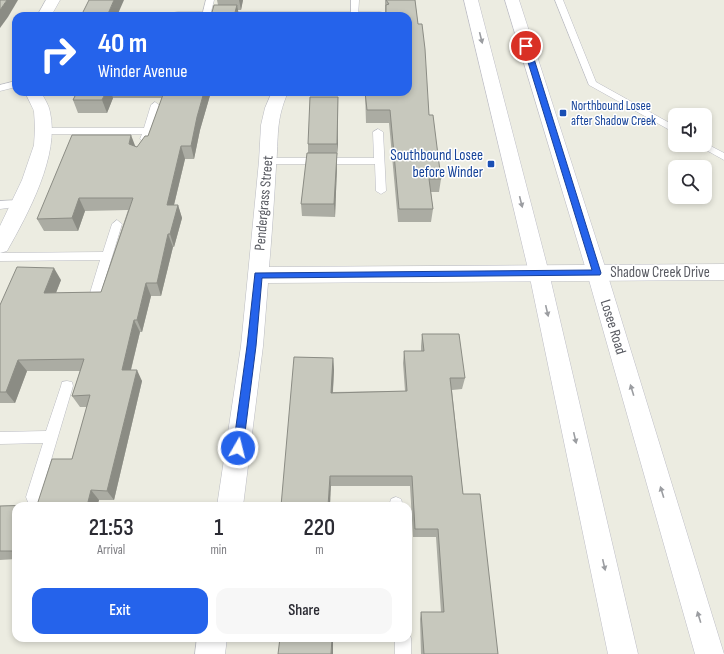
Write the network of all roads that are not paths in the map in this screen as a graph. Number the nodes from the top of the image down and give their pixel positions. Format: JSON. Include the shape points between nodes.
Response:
{"nodes":[{"id":1,"x":52,"y":0,"type":"edge"},
{"id":2,"x":210,"y":0,"type":"edge"},
{"id":3,"x":356,"y":0,"type":"edge"},
{"id":4,"x":471,"y":0,"type":"edge"},
{"id":5,"x":512,"y":0,"type":"edge"},
{"id":6,"x":559,"y":0,"type":"edge"},
{"id":7,"x":46,"y":12,"type":"edge"},
{"id":8,"x":207,"y":12,"type":"edge"},
{"id":9,"x":355,"y":12,"type":"edge"},
{"id":10,"x":12,"y":85,"type":"edge"},
{"id":11,"x":0,"y":88,"type":"edge"},
{"id":12,"x":35,"y":96,"type":"edge"},
{"id":13,"x":278,"y":96,"type":"edge"},
{"id":14,"x":155,"y":105,"type":"dead end"},
{"id":15,"x":668,"y":126,"type":"edge"},
{"id":16,"x":44,"y":131,"type":"junction"},
{"id":17,"x":148,"y":131,"type":"junction"},
{"id":18,"x":378,"y":132,"type":"dead end"},
{"id":19,"x":142,"y":150,"type":"edge"},
{"id":20,"x":712,"y":150,"type":"edge"},
{"id":21,"x":724,"y":157,"type":"edge"},
{"id":22,"x":268,"y":161,"type":"junction"},
{"id":23,"x":379,"y":161,"type":"junction"},
{"id":24,"x":381,"y":191,"type":"dead end"},
{"id":25,"x":19,"y":204,"type":"junction"},
{"id":26,"x":0,"y":205,"type":"edge"},
{"id":27,"x":117,"y":224,"type":"dead end"},
{"id":28,"x":0,"y":246,"type":"edge"},
{"id":29,"x":108,"y":256,"type":"junction"},
{"id":30,"x":0,"y":257,"type":"edge"},
{"id":31,"x":724,"y":272,"type":"edge"},
{"id":32,"x":539,"y":273,"type":"junction"},
{"id":33,"x":597,"y":273,"type":"junction"},
{"id":34,"x":258,"y":275,"type":"junction"},
{"id":35,"x":96,"y":293,"type":"edge"},
{"id":36,"x":67,"y":386,"type":"dead end"},
{"id":37,"x":52,"y":437,"type":"junction"},
{"id":38,"x":0,"y":438,"type":"edge"},
{"id":39,"x":33,"y":497,"type":"dead end"},
{"id":40,"x":231,"y":502,"type":"edge"},
{"id":41,"x":212,"y":642,"type":"edge"},
{"id":42,"x":210,"y":654,"type":"edge"},
{"id":43,"x":623,"y":654,"type":"edge"},
{"id":44,"x":710,"y":654,"type":"edge"}],
"edges":[{"from":1,"to":7,"type":"main road"},
{"from":2,"to":8,"type":"lane"},
{"from":3,"to":9,"type":"lane"},
{"from":4,"to":32,"type":"main road","one_way":true},
{"from":5,"to":33,"type":"main road","name":"Losee Road"},
{"from":6,"to":15,"type":"lane","via":[[592,83]]},
{"from":10,"to":11,"type":"lane"},
{"from":12,"to":16,"type":"main road","via":[[42,110]]},
{"from":13,"to":22,"type":"main road","name":"Pendergrass Street","via":[[269,126]]},
{"from":14,"to":17,"type":"lane"},
{"from":16,"to":17,"type":"lane"},
{"from":16,"to":25,"type":"main road","via":[[44,144],[39,162]]},
{"from":17,"to":19,"type":"lane"},
{"from":18,"to":23,"type":"lane"},
{"from":20,"to":21,"type":"lane"},
{"from":22,"to":23,"type":"lane"},
{"from":22,"to":34,"type":"main road","name":"Pendergrass Street"},
{"from":23,"to":24,"type":"lane"},
{"from":25,"to":26,"type":"lane"},
{"from":25,"to":28,"type":"main road"},
{"from":27,"to":29,"type":"lane"},
{"from":29,"to":30,"type":"lane"},
{"from":29,"to":35,"type":"lane"},
{"from":31,"to":33,"type":"main road","name":"Shadow Creek Drive"},
{"from":32,"to":33,"type":"main road","name":"Shadow Creek Drive"},
{"from":32,"to":34,"type":"main road","name":"Shadow Creek Drive"},
{"from":32,"to":43,"type":"main road","one_way":true},
{"from":44,"to":33,"type":"main road","name":"Losee Road","one_way":true},
{"from":34,"to":40,"type":"main road","name":"Pendergrass Street","via":[[252,346]]},
{"from":36,"to":37,"type":"lane"},
{"from":37,"to":38,"type":"lane"},
{"from":37,"to":39,"type":"lane"},
{"from":41,"to":42,"type":"main road"}]}
